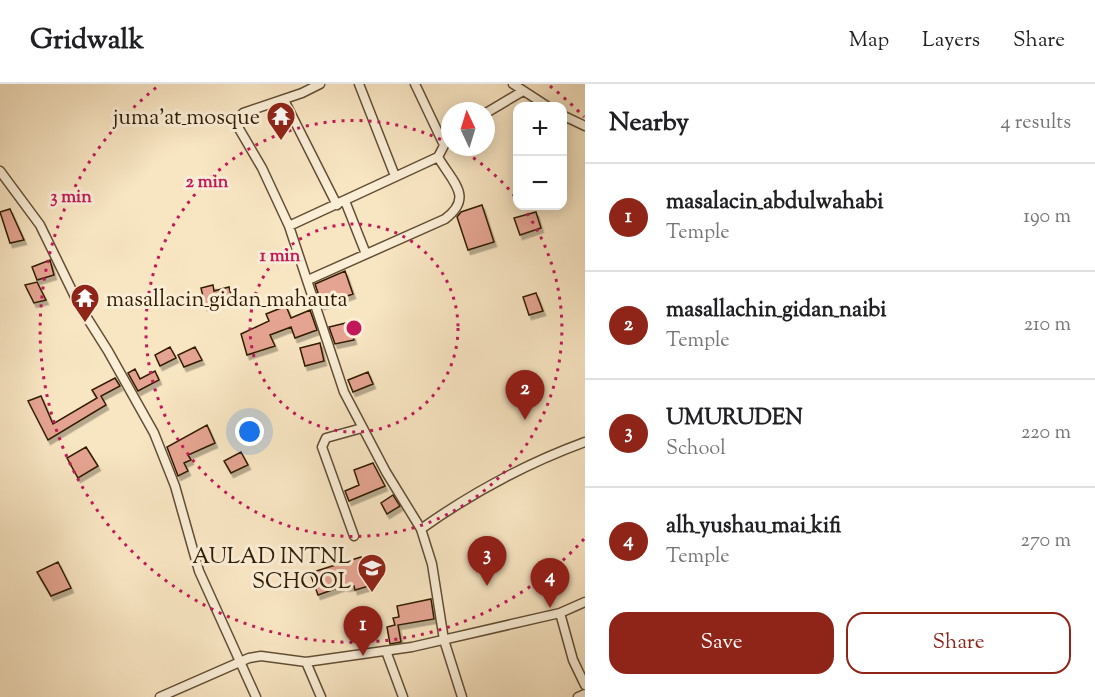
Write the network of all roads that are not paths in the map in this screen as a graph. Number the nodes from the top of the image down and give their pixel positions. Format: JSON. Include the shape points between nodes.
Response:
{"nodes":[{"id":1,"x":320,"y":84,"type":"edge"},
{"id":2,"x":359,"y":84,"type":"edge"},
{"id":3,"x":414,"y":84,"type":"edge"},
{"id":4,"x":513,"y":84,"type":"edge"},
{"id":5,"x":523,"y":91,"type":"junction"},
{"id":6,"x":284,"y":100,"type":"junction"},
{"id":7,"x":541,"y":102,"type":"edge"},
{"id":8,"x":495,"y":108,"type":"edge"},
{"id":9,"x":567,"y":117,"type":"edge"},
{"id":10,"x":585,"y":126,"type":"edge"},
{"id":11,"x":441,"y":139,"type":"edge"},
{"id":12,"x":441,"y":151,"type":"edge"},
{"id":13,"x":438,"y":157,"type":"junction"},
{"id":14,"x":0,"y":171,"type":"edge"},
{"id":15,"x":395,"y":176,"type":"junction"},
{"id":16,"x":341,"y":203,"type":"junction"},
{"id":17,"x":289,"y":226,"type":"junction"},
{"id":18,"x":366,"y":254,"type":"junction"},
{"id":19,"x":308,"y":280,"type":"junction"},
{"id":20,"x":362,"y":428,"type":"junction"},
{"id":21,"x":585,"y":442,"type":"edge"},
{"id":22,"x":421,"y":529,"type":"junction"},
{"id":23,"x":354,"y":536,"type":"dead end"},
{"id":24,"x":585,"y":602,"type":"edge"},
{"id":25,"x":560,"y":613,"type":"junction"},
{"id":26,"x":444,"y":640,"type":"junction"},
{"id":27,"x":386,"y":651,"type":"junction"},
{"id":28,"x":239,"y":662,"type":"junction"},
{"id":29,"x":306,"y":662,"type":"junction"},
{"id":30,"x":585,"y":684,"type":"edge"},
{"id":31,"x":585,"y":694,"type":"edge"},
{"id":32,"x":161,"y":697,"type":"edge"},
{"id":33,"x":255,"y":697,"type":"edge"},
{"id":34,"x":321,"y":697,"type":"edge"},
{"id":35,"x":403,"y":697,"type":"edge"},
{"id":36,"x":462,"y":697,"type":"edge"},
{"id":37,"x":578,"y":697,"type":"edge"}],
"edges":[{"from":1,"to":6,"type":"street"},
{"from":2,"to":15,"type":"street"},
{"from":3,"to":11,"type":"street"},
{"from":4,"to":5,"type":"street"},
{"from":5,"to":7,"type":"street"},
{"from":5,"to":8,"type":"street"},
{"from":6,"to":16,"type":"street"},
{"from":6,"to":17,"type":"street","via":[[243,112],[237,120]]},
{"from":9,"to":10,"type":"street"},
{"from":12,"to":13,"type":"street"},
{"from":13,"to":15,"type":"street"},
{"from":13,"to":18,"type":"street","via":[[460,194],[457,210]]},
{"from":14,"to":28,"type":"street","via":[[40,225],[79,305],[154,433],[175,486],[199,571]]},
{"from":15,"to":16,"type":"street"},
{"from":16,"to":17,"type":"street"},
{"from":16,"to":18,"type":"street"},
{"from":17,"to":19,"type":"street"},
{"from":18,"to":19,"type":"street"},
{"from":19,"to":20,"type":"street","via":[[344,392]]},
{"from":20,"to":22,"type":"street"},
{"from":20,"to":23,"type":"street","via":[[326,438],[322,447]]},
{"from":21,"to":22,"type":"street","via":[[517,469],[475,491]]},
{"from":22,"to":26,"type":"street","via":[[432,564]]},
{"from":24,"to":25,"type":"street"},
{"from":25,"to":26,"type":"street"},
{"from":25,"to":30,"type":"street","via":[[573,660]]},
{"from":26,"to":27,"type":"street"},
{"from":26,"to":36,"type":"street"},
{"from":27,"to":29,"type":"street"},
{"from":27,"to":35,"type":"street"},
{"from":28,"to":29,"type":"street","via":[[261,656]]},
{"from":28,"to":32,"type":"street"},
{"from":28,"to":33,"type":"street"},
{"from":29,"to":34,"type":"street"},
{"from":31,"to":37,"type":"street"}]}
